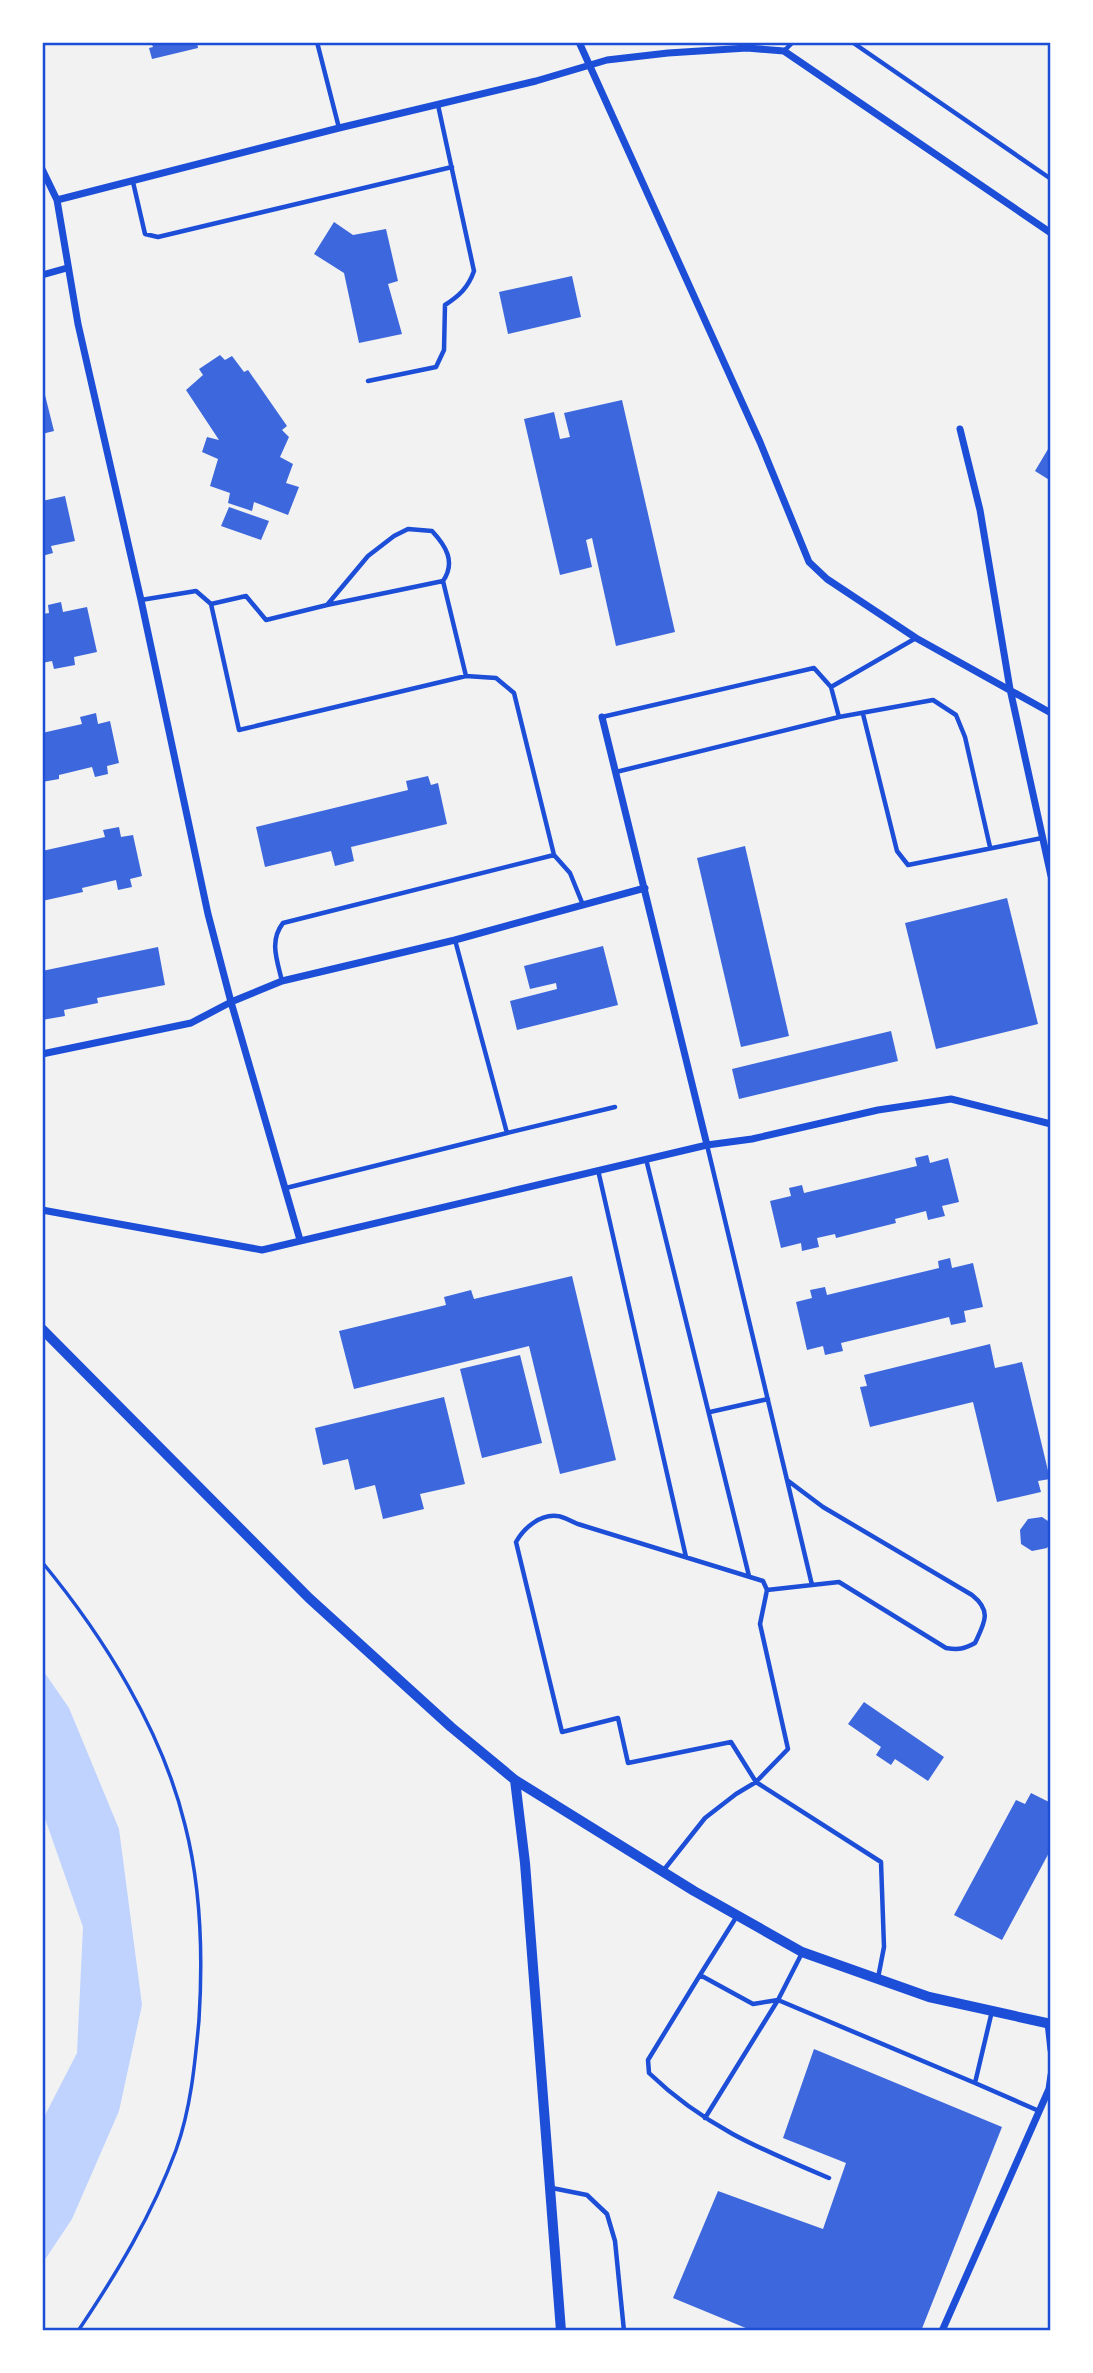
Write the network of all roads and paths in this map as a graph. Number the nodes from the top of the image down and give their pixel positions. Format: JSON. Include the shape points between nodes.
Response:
{"nodes":[{"id":1,"x":317,"y":42,"type":"edge"},
{"id":2,"x":579,"y":42,"type":"edge"},
{"id":3,"x":793,"y":42,"type":"edge"},
{"id":4,"x":852,"y":42,"type":"edge"},
{"id":5,"x":784,"y":51,"type":"junction"},
{"id":6,"x":589,"y":66,"type":"junction"},
{"id":7,"x":438,"y":105,"type":"junction"},
{"id":8,"x":339,"y":128,"type":"junction"},
{"id":9,"x":452,"y":167,"type":"junction"},
{"id":10,"x":42,"y":169,"type":"edge"},
{"id":11,"x":1051,"y":179,"type":"edge"},
{"id":12,"x":133,"y":182,"type":"junction"},
{"id":13,"x":57,"y":200,"type":"junction"},
{"id":14,"x":1051,"y":233,"type":"edge"},
{"id":15,"x":67,"y":268,"type":"junction"},
{"id":16,"x":42,"y":275,"type":"edge"},
{"id":17,"x":368,"y":381,"type":"dead end"},
{"id":18,"x":960,"y":429,"type":"dead end"},
{"id":19,"x":443,"y":580,"type":"junction"},
{"id":20,"x":141,"y":600,"type":"junction"},
{"id":21,"x":211,"y":604,"type":"junction"},
{"id":22,"x":327,"y":605,"type":"junction"},
{"id":23,"x":916,"y":638,"type":"junction"},
{"id":24,"x":466,"y":676,"type":"junction"},
{"id":25,"x":831,"y":687,"type":"junction"},
{"id":26,"x":1010,"y":689,"type":"junction"},
{"id":27,"x":1051,"y":713,"type":"edge"},
{"id":28,"x":863,"y":714,"type":"junction"},
{"id":29,"x":602,"y":717,"type":"joint"},
{"id":30,"x":839,"y":717,"type":"junction"},
{"id":31,"x":616,"y":772,"type":"junction"},
{"id":32,"x":1042,"y":838,"type":"junction"},
{"id":33,"x":990,"y":847,"type":"junction"},
{"id":34,"x":554,"y":855,"type":"junction"},
{"id":35,"x":1051,"y":876,"type":"edge"},
{"id":36,"x":645,"y":888,"type":"junction"},
{"id":37,"x":583,"y":905,"type":"junction"},
{"id":38,"x":455,"y":940,"type":"junction"},
{"id":39,"x":282,"y":981,"type":"junction"},
{"id":40,"x":231,"y":1002,"type":"junction"},
{"id":41,"x":42,"y":1054,"type":"edge"},
{"id":42,"x":615,"y":1107,"type":"dead end"},
{"id":43,"x":1051,"y":1124,"type":"edge"},
{"id":44,"x":507,"y":1133,"type":"junction"},
{"id":45,"x":707,"y":1144,"type":"junction"},
{"id":46,"x":646,"y":1158,"type":"junction"},
{"id":47,"x":597,"y":1170,"type":"junction"},
{"id":48,"x":286,"y":1188,"type":"junction"},
{"id":49,"x":42,"y":1210,"type":"edge"},
{"id":50,"x":300,"y":1240,"type":"junction"},
{"id":51,"x":42,"y":1329,"type":"edge"},
{"id":52,"x":768,"y":1399,"type":"junction"},
{"id":53,"x":710,"y":1412,"type":"junction"},
{"id":54,"x":787,"y":1480,"type":"junction"},
{"id":55,"x":686,"y":1557,"type":"junction"},
{"id":56,"x":42,"y":1562,"type":"edge"},
{"id":57,"x":749,"y":1576,"type":"junction"},
{"id":58,"x":812,"y":1585,"type":"junction"},
{"id":59,"x":767,"y":1590,"type":"junction"},
{"id":60,"x":515,"y":1780,"type":"junction"},
{"id":61,"x":756,"y":1782,"type":"junction"},
{"id":62,"x":663,"y":1871,"type":"junction"},
{"id":63,"x":737,"y":1915,"type":"junction"},
{"id":64,"x":802,"y":1952,"type":"junction"},
{"id":65,"x":700,"y":1975,"type":"junction"},
{"id":66,"x":878,"y":1979,"type":"junction"},
{"id":67,"x":778,"y":2000,"type":"junction"},
{"id":68,"x":993,"y":2010,"type":"junction"},
{"id":69,"x":1049,"y":2024,"type":"edge"},
{"id":70,"x":1051,"y":2050,"type":"edge"},
{"id":71,"x":1051,"y":2075,"type":"edge"},
{"id":72,"x":975,"y":2083,"type":"junction"},
{"id":73,"x":1039,"y":2111,"type":"junction"},
{"id":74,"x":705,"y":2118,"type":"junction"},
{"id":75,"x":829,"y":2178,"type":"dead end"},
{"id":76,"x":551,"y":2188,"type":"junction"},
{"id":77,"x":78,"y":2331,"type":"edge"},
{"id":78,"x":561,"y":2331,"type":"edge"},
{"id":79,"x":624,"y":2331,"type":"edge"},
{"id":80,"x":942,"y":2331,"type":"edge"}],
"edges":[{"from":1,"to":8,"type":"lane"},
{"from":2,"to":6,"type":"street"},
{"from":3,"to":5,"type":"lane"},
{"from":4,"to":11,"type":"lane"},
{"from":5,"to":6,"type":"street","via":[[747,48],[668,53]]},
{"from":5,"to":14,"type":"street"},
{"from":6,"to":7,"type":"street"},
{"from":6,"to":23,"type":"street","via":[[760,442],[809,562]]},
{"from":7,"to":8,"type":"street"},
{"from":7,"to":9,"type":"lane"},
{"from":8,"to":12,"type":"street"},
{"from":9,"to":12,"type":"lane","via":[[158,237],[145,234]]},
{"from":9,"to":17,"type":"lane","via":[[474,271],[470,284],[445,305],[444,350],[436,367]]},
{"from":10,"to":13,"type":"street"},
{"from":12,"to":13,"type":"street"},
{"from":13,"to":15,"type":"street"},
{"from":15,"to":16,"type":"street"},
{"from":15,"to":20,"type":"street"},
{"from":18,"to":26,"type":"street","via":[[980,510]]},
{"from":19,"to":22,"type":"lane"},
{"from":19,"to":22,"type":"lane","via":[[449,573],[447,550],[432,531],[408,529],[368,556]]},
{"from":19,"to":24,"type":"lane"},
{"from":20,"to":21,"type":"lane","via":[[196,591]]},
{"from":20,"to":40,"type":"street"},
{"from":21,"to":22,"type":"lane","via":[[246,596],[266,620]]},
{"from":21,"to":24,"type":"lane","via":[[239,730]]},
{"from":23,"to":25,"type":"lane"},
{"from":23,"to":26,"type":"street"},
{"from":24,"to":34,"type":"lane","via":[[496,678],[514,693]]},
{"from":25,"to":29,"type":"lane","via":[[814,668]]},
{"from":25,"to":30,"type":"lane"},
{"from":26,"to":27,"type":"street"},
{"from":26,"to":32,"type":"street"},
{"from":28,"to":30,"type":"lane"},
{"from":28,"to":33,"type":"lane","via":[[933,700],[956,715]]},
{"from":28,"to":33,"type":"lane","via":[[897,851],[908,865]]},
{"from":29,"to":31,"type":"street"},
{"from":30,"to":31,"type":"lane"},
{"from":31,"to":36,"type":"street"},
{"from":32,"to":33,"type":"lane"},
{"from":32,"to":35,"type":"street"},
{"from":34,"to":37,"type":"lane","via":[[570,873]]},
{"from":34,"to":39,"type":"lane","via":[[283,923],[274,943]]},
{"from":36,"to":37,"type":"street"},
{"from":36,"to":45,"type":"street"},
{"from":37,"to":38,"type":"street"},
{"from":38,"to":39,"type":"street"},
{"from":38,"to":44,"type":"lane"},
{"from":39,"to":40,"type":"street"},
{"from":40,"to":41,"type":"street","via":[[191,1023]]},
{"from":40,"to":48,"type":"street"},
{"from":42,"to":44,"type":"lane"},
{"from":43,"to":45,"type":"street","via":[[951,1099]]},
{"from":44,"to":48,"type":"lane"},
{"from":45,"to":46,"type":"street"},
{"from":45,"to":52,"type":"lane"},
{"from":46,"to":47,"type":"street"},
{"from":46,"to":53,"type":"lane"},
{"from":47,"to":50,"type":"street"},
{"from":47,"to":55,"type":"lane"},
{"from":48,"to":50,"type":"street"},
{"from":49,"to":50,"type":"street","via":[[262,1250]]},
{"from":51,"to":60,"type":"street","via":[[309,1598]]},
{"from":52,"to":53,"type":"lane"},
{"from":52,"to":54,"type":"lane"},
{"from":53,"to":57,"type":"lane"},
{"from":54,"to":58,"type":"lane"},
{"from":54,"to":58,"type":"lane","via":[[823,1507],[972,1595],[983,1604],[985,1616],[975,1643],[962,1650],[946,1648],[839,1583]]},
{"from":55,"to":57,"type":"lane"},
{"from":55,"to":61,"type":"lane","via":[[558,1516],[532,1524],[516,1542],[562,1732],[618,1718],[628,1763],[732,1742]]},
{"from":56,"to":77,"type":"path","via":[[102,1641],[152,1734],[185,1824],[198,1920],[201,1989],[197,2046],[177,2147],[128,2253]]},
{"from":57,"to":59,"type":"lane","via":[[763,1581]]},
{"from":58,"to":59,"type":"lane"},
{"from":59,"to":61,"type":"lane","via":[[760,1624],[788,1749]]},
{"from":60,"to":62,"type":"street"},
{"from":60,"to":76,"type":"street"},
{"from":61,"to":62,"type":"lane","via":[[705,1818]]},
{"from":61,"to":66,"type":"lane","via":[[881,1863],[884,1947]]},
{"from":62,"to":63,"type":"street"},
{"from":63,"to":64,"type":"street"},
{"from":63,"to":65,"type":"lane"},
{"from":64,"to":66,"type":"street"},
{"from":64,"to":67,"type":"lane"},
{"from":65,"to":67,"type":"lane","via":[[753,2004]]},
{"from":65,"to":74,"type":"lane","via":[[648,2060],[649,2073]]},
{"from":66,"to":68,"type":"street","via":[[929,1997]]},
{"from":67,"to":72,"type":"lane"},
{"from":67,"to":74,"type":"lane"},
{"from":68,"to":69,"type":"street"},
{"from":68,"to":72,"type":"lane"},
{"from":69,"to":70,"type":"street"},
{"from":71,"to":73,"type":"street"},
{"from":72,"to":73,"type":"lane"},
{"from":73,"to":80,"type":"street"},
{"from":74,"to":75,"type":"lane","via":[[752,2146]]},
{"from":76,"to":78,"type":"street"},
{"from":76,"to":79,"type":"lane","via":[[587,2194],[607,2214],[615,2241]]}]}
